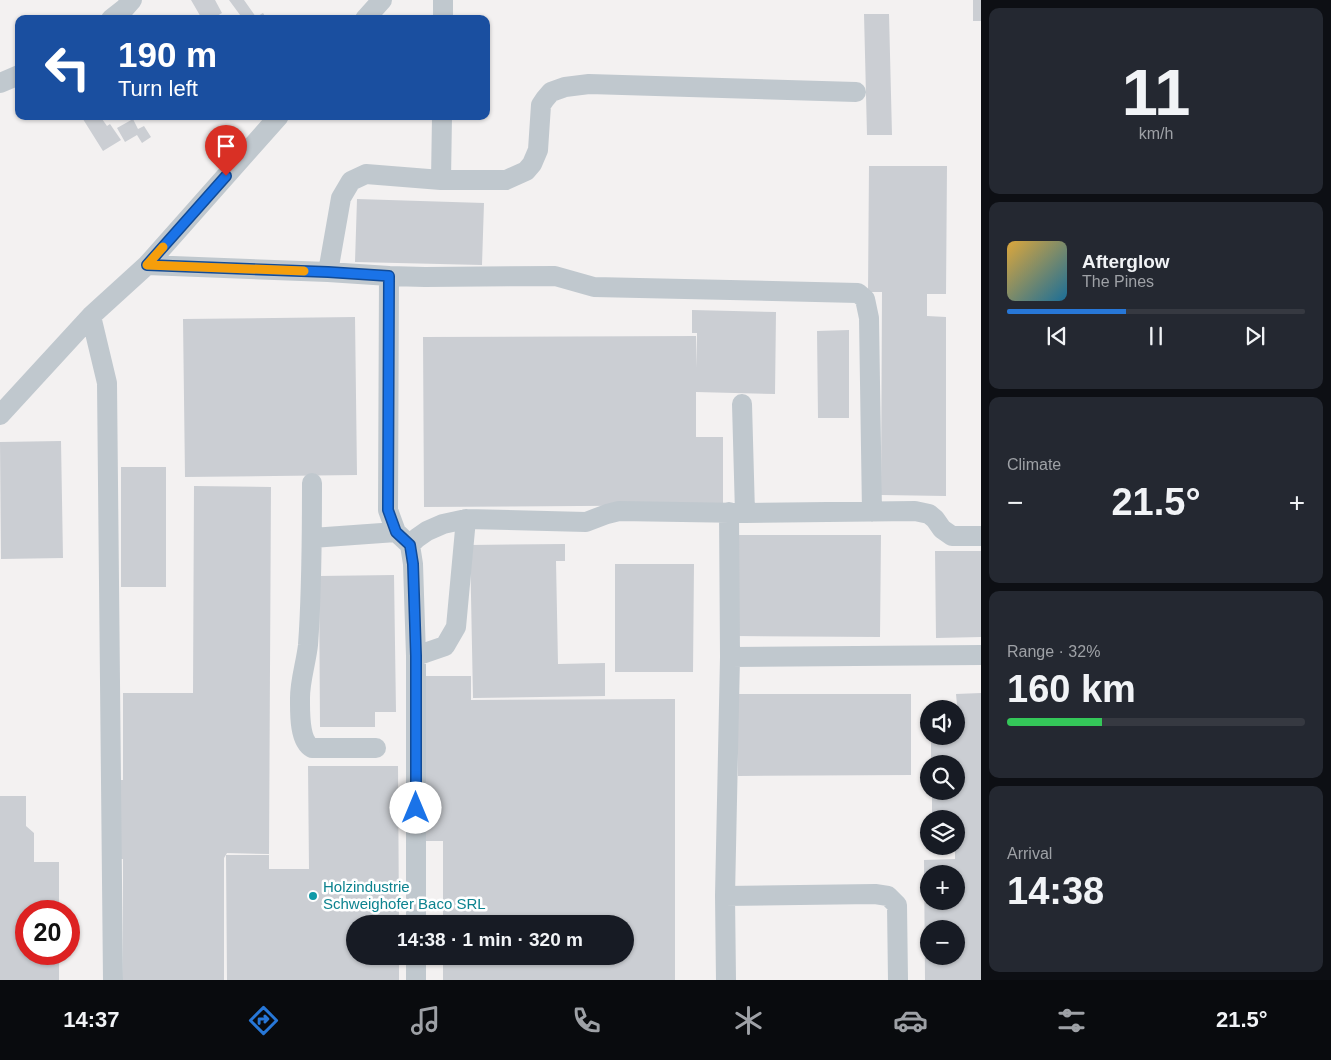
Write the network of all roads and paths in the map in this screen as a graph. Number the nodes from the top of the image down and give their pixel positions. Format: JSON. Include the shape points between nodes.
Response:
{"nodes":[{"id":1,"x":132,"y":0,"type":"edge"},
{"id":2,"x":382,"y":0,"type":"edge"},
{"id":3,"x":443,"y":0,"type":"edge"},
{"id":4,"x":116,"y":15,"type":"edge"},
{"id":5,"x":369,"y":15,"type":"edge"},
{"id":6,"x":443,"y":15,"type":"edge"},
{"id":7,"x":15,"y":77,"type":"edge"},
{"id":8,"x":0,"y":83,"type":"edge"},
{"id":9,"x":856,"y":92,"type":"dead end"},
{"id":10,"x":275,"y":120,"type":"edge"},
{"id":11,"x":442,"y":120,"type":"edge"},
{"id":12,"x":441,"y":180,"type":"junction"},
{"id":13,"x":147,"y":265,"type":"junction"},
{"id":14,"x":328,"y":272,"type":"junction"},
{"id":15,"x":389,"y":276,"type":"junction"},
{"id":16,"x":91,"y":316,"type":"junction"},
{"id":17,"x":742,"y":404,"type":"dead end"},
{"id":18,"x":0,"y":414,"type":"edge"},
{"id":19,"x":312,"y":484,"type":"dead end"},
{"id":20,"x":737,"y":512,"type":"junction"},
{"id":21,"x":872,"y":512,"type":"junction"},
{"id":22,"x":466,"y":520,"type":"junction"},
{"id":23,"x":981,"y":536,"type":"edge"},
{"id":24,"x":312,"y":538,"type":"junction"},
{"id":25,"x":403,"y":538,"type":"junction"},
{"id":26,"x":981,"y":655,"type":"edge"},
{"id":27,"x":416,"y":656,"type":"junction"},
{"id":28,"x":730,"y":657,"type":"junction"},
{"id":29,"x":376,"y":748,"type":"dead end"},
{"id":30,"x":725,"y":896,"type":"junction"},
{"id":31,"x":416,"y":915,"type":"edge"},
{"id":32,"x":416,"y":965,"type":"edge"},
{"id":33,"x":113,"y":980,"type":"edge"},
{"id":34,"x":416,"y":980,"type":"edge"},
{"id":35,"x":726,"y":980,"type":"edge"},
{"id":36,"x":898,"y":980,"type":"edge"}],
"edges":[{"from":1,"to":4,"type":"street"},
{"from":2,"to":5,"type":"street"},
{"from":3,"to":6,"type":"street"},
{"from":7,"to":8,"type":"street"},
{"from":9,"to":12,"type":"street","via":[[589,84],[565,87],[551,92],[541,105],[538,150],[526,172],[506,180]]},
{"from":10,"to":13,"type":"street"},
{"from":11,"to":12,"type":"street"},
{"from":12,"to":14,"type":"street","via":[[366,174],[351,181],[341,198]]},
{"from":13,"to":14,"type":"street"},
{"from":13,"to":16,"type":"street"},
{"from":14,"to":15,"type":"street"},
{"from":15,"to":21,"type":"street","via":[[554,276],[594,287],[858,294],[865,299],[869,318]]},
{"from":15,"to":25,"type":"street","via":[[388,510]]},
{"from":16,"to":18,"type":"street"},
{"from":16,"to":33,"type":"street","via":[[108,384]]},
{"from":17,"to":20,"type":"street"},
{"from":19,"to":24,"type":"street"},
{"from":20,"to":21,"type":"street"},
{"from":20,"to":22,"type":"street","via":[[619,512],[586,522]]},
{"from":20,"to":28,"type":"street"},
{"from":21,"to":23,"type":"street","via":[[915,511],[928,514],[952,536]]},
{"from":22,"to":25,"type":"street","via":[[443,524],[417,538]]},
{"from":22,"to":27,"type":"street","via":[[456,626],[444,646]]},
{"from":24,"to":25,"type":"street"},
{"from":24,"to":29,"type":"street","via":[[307,647],[300,696],[304,740],[312,748]]},
{"from":25,"to":27,"type":"street","via":[[413,564]]},
{"from":26,"to":28,"type":"street"},
{"from":27,"to":31,"type":"street"},
{"from":28,"to":30,"type":"street"},
{"from":30,"to":35,"type":"street"},
{"from":30,"to":36,"type":"street","via":[[888,896],[898,905]]},
{"from":32,"to":34,"type":"street"}]}
